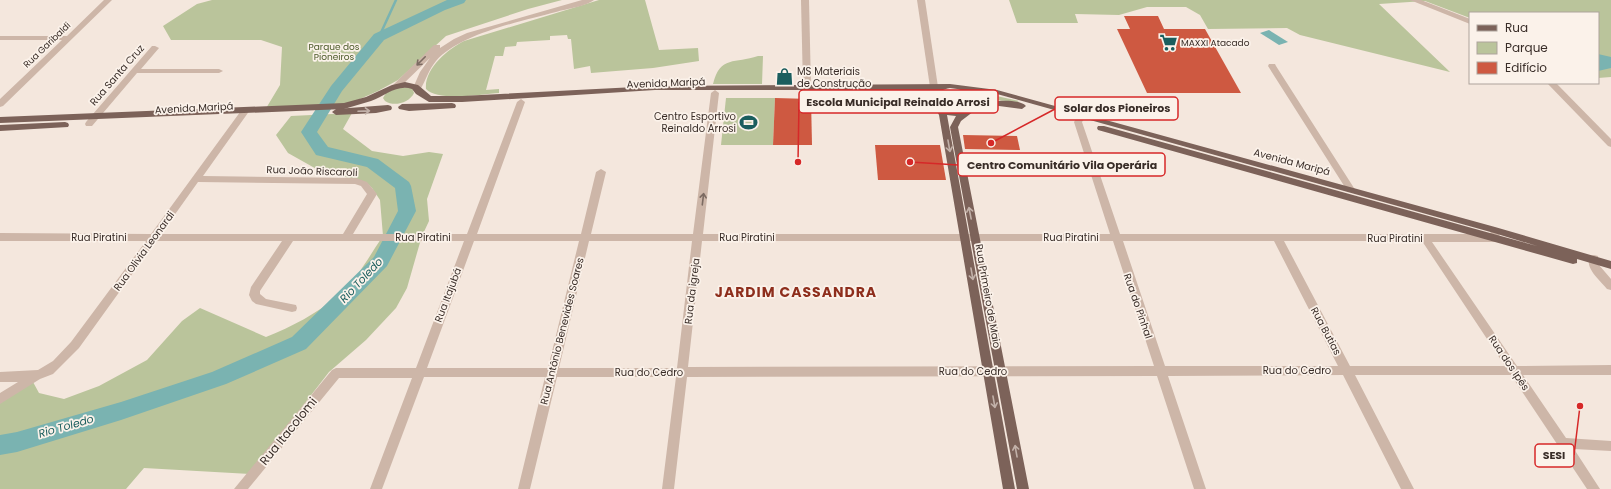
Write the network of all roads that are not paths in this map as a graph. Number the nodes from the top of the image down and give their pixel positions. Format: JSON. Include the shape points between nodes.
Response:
{"nodes":[{"id":1,"x":108,"y":0,"type":"edge"},
{"id":2,"x":572,"y":0,"type":"edge"},
{"id":3,"x":590,"y":0,"type":"edge"},
{"id":4,"x":805,"y":0,"type":"edge"},
{"id":5,"x":921,"y":0,"type":"edge"},
{"id":6,"x":1414,"y":0,"type":"edge"},
{"id":7,"x":1469,"y":22,"type":"edge"},
{"id":8,"x":0,"y":38,"type":"edge"},
{"id":9,"x":68,"y":38,"type":"junction"},
{"id":10,"x":155,"y":48,"type":"dead end"},
{"id":11,"x":1272,"y":66,"type":"dead end"},
{"id":12,"x":135,"y":71,"type":"junction"},
{"id":13,"x":218,"y":71,"type":"dead end"},
{"id":14,"x":1553,"y":84,"type":"edge"},
{"id":15,"x":397,"y":85,"type":"junction"},
{"id":16,"x":807,"y":87,"type":"junction"},
{"id":17,"x":934,"y":87,"type":"junction"},
{"id":18,"x":943,"y":87,"type":"junction"},
{"id":19,"x":966,"y":88,"type":"junction"},
{"id":20,"x":418,"y":90,"type":"junction"},
{"id":21,"x":382,"y":92,"type":"junction"},
{"id":22,"x":715,"y":93,"type":"junction"},
{"id":23,"x":932,"y":99,"type":"junction"},
{"id":24,"x":521,"y":102,"type":"junction"},
{"id":25,"x":0,"y":104,"type":"edge"},
{"id":26,"x":402,"y":106,"type":"junction"},
{"id":27,"x":976,"y":106,"type":"junction"},
{"id":28,"x":388,"y":108,"type":"junction"},
{"id":29,"x":341,"y":109,"type":"junction"},
{"id":30,"x":940,"y":109,"type":"junction"},
{"id":31,"x":244,"y":113,"type":"junction"},
{"id":32,"x":965,"y":113,"type":"junction"},
{"id":33,"x":1080,"y":119,"type":"junction"},
{"id":34,"x":0,"y":120,"type":"edge"},
{"id":35,"x":92,"y":120,"type":"junction"},
{"id":36,"x":0,"y":128,"type":"edge"},
{"id":37,"x":1611,"y":144,"type":"edge"},
{"id":38,"x":601,"y":172,"type":"dead end"},
{"id":39,"x":196,"y":179,"type":"junction"},
{"id":40,"x":1351,"y":190,"type":"junction"},
{"id":41,"x":1464,"y":225,"type":"junction"},
{"id":42,"x":1495,"y":234,"type":"junction"},
{"id":43,"x":0,"y":237,"type":"edge"},
{"id":44,"x":154,"y":237,"type":"junction"},
{"id":45,"x":290,"y":237,"type":"junction"},
{"id":46,"x":348,"y":237,"type":"junction"},
{"id":47,"x":470,"y":237,"type":"junction"},
{"id":48,"x":585,"y":237,"type":"junction"},
{"id":49,"x":698,"y":237,"type":"junction"},
{"id":50,"x":970,"y":238,"type":"junction"},
{"id":51,"x":1115,"y":238,"type":"junction"},
{"id":52,"x":1277,"y":238,"type":"junction"},
{"id":53,"x":1424,"y":238,"type":"junction"},
{"id":54,"x":1594,"y":263,"type":"junction"},
{"id":55,"x":1611,"y":264,"type":"edge"},
{"id":56,"x":1611,"y":272,"type":"edge"},
{"id":57,"x":1611,"y":286,"type":"edge"},
{"id":58,"x":292,"y":308,"type":"dead end"},
{"id":59,"x":1347,"y":370,"type":"junction"},
{"id":60,"x":1514,"y":370,"type":"junction"},
{"id":61,"x":1611,"y":370,"type":"edge"},
{"id":62,"x":989,"y":371,"type":"junction"},
{"id":63,"x":1001,"y":371,"type":"junction"},
{"id":64,"x":1160,"y":371,"type":"junction"},
{"id":65,"x":420,"y":372,"type":"junction"},
{"id":66,"x":552,"y":372,"type":"junction"},
{"id":67,"x":682,"y":372,"type":"junction"},
{"id":68,"x":336,"y":373,"type":"joint"},
{"id":69,"x":0,"y":376,"type":"edge"},
{"id":70,"x":37,"y":376,"type":"junction"},
{"id":71,"x":0,"y":399,"type":"edge"},
{"id":72,"x":1563,"y":443,"type":"junction"},
{"id":73,"x":1611,"y":446,"type":"edge"},
{"id":74,"x":240,"y":489,"type":"edge"},
{"id":75,"x":376,"y":489,"type":"edge"},
{"id":76,"x":524,"y":489,"type":"edge"},
{"id":77,"x":668,"y":489,"type":"edge"},
{"id":78,"x":1009,"y":489,"type":"edge"},
{"id":79,"x":1023,"y":489,"type":"edge"},
{"id":80,"x":1200,"y":489,"type":"edge"},
{"id":81,"x":1408,"y":489,"type":"edge"},
{"id":82,"x":1594,"y":489,"type":"edge"}],
"edges":[{"from":1,"to":9,"type":"street","name":"Rua Garibaldi"},
{"from":2,"to":15,"type":"street","one_way":true,"via":[[450,36]]},
{"from":3,"to":20,"type":"street","via":[[460,38],[441,51],[424,69]]},
{"from":4,"to":16,"type":"street"},
{"from":5,"to":17,"type":"street"},
{"from":6,"to":7,"type":"street"},
{"from":8,"to":9,"type":"street"},
{"from":9,"to":25,"type":"street","name":"Rua Garibaldi"},
{"from":10,"to":12,"type":"street","name":"Rua Santa Cruz"},
{"from":11,"to":40,"type":"street"},
{"from":12,"to":13,"type":"street"},
{"from":12,"to":35,"type":"street","name":"Rua Santa Cruz"},
{"from":14,"to":37,"type":"street"},
{"from":15,"to":20,"type":"main road","name":"Avenida Maripá","via":[[410,85]]},
{"from":15,"to":21,"type":"main road","name":"Avenida Maripá"},
{"from":16,"to":17,"type":"main road","name":"Avenida Maripá"},
{"from":16,"to":20,"type":"main road","name":"Avenida Maripá","via":[[655,88],[462,100],[429,100]]},
{"from":17,"to":18,"type":"main road","name":"Avenida Maripá"},
{"from":18,"to":19,"type":"main road"},
{"from":18,"to":23,"type":"main road","via":[[936,90]]},
{"from":19,"to":27,"type":"main road","via":[[976,96]]},
{"from":19,"to":33,"type":"main road","name":"Avenida Maripá","via":[[996,92]]},
{"from":20,"to":26,"type":"main road","via":[[415,100]]},
{"from":21,"to":28,"type":"main road","via":[[379,104]]},
{"from":21,"to":29,"type":"main road","name":"Avenida Maripá"},
{"from":22,"to":23,"type":"main road","name":"Avenida Maripá","via":[[900,94]]},
{"from":22,"to":24,"type":"main road","name":"Avenida Maripá","via":[[668,93]]},
{"from":49,"to":22,"type":"street","name":"Rua da igreja","one_way":true},
{"from":23,"to":30,"type":"main road","via":[[935,106]]},
{"from":24,"to":26,"type":"main road","name":"Avenida Maripá","via":[[409,108]]},
{"from":24,"to":47,"type":"street","name":"Rua Itajubá"},
{"from":26,"to":28,"type":"main road","name":"Avenida Maripá"},
{"from":27,"to":32,"type":"main road"},
{"from":27,"to":33,"type":"main road","name":"Avenida Maripá","via":[[997,102],[1010,103]]},
{"from":29,"to":28,"type":"main road","name":"Avenida Maripá","one_way":true},
{"from":29,"to":31,"type":"main road","name":"Avenida Maripá"},
{"from":30,"to":32,"type":"main road","via":[[949,113]]},
{"from":30,"to":50,"type":"main road","name":"Rua Primeiro de Maio","one_way":true,"via":[[944,115]]},
{"from":31,"to":35,"type":"main road","name":"Avenida Maripá"},
{"from":31,"to":39,"type":"street","name":"Rua Olivia Leonardi"},
{"from":50,"to":32,"type":"main road","name":"Rua Primeiro de Maio","one_way":true,"via":[[954,127]]},
{"from":33,"to":40,"type":"main road","name":"Avenida Maripá"},
{"from":33,"to":41,"type":"main road","name":"Avenida Maripá"},
{"from":33,"to":51,"type":"street","name":"Rua do Pinhal"},
{"from":34,"to":35,"type":"main road","name":"Avenida Maripá"},
{"from":35,"to":36,"type":"main road","name":"Avenida Maripá"},
{"from":38,"to":48,"type":"street","name":"Rua Antônio Benevides Soares"},
{"from":39,"to":44,"type":"street","name":"Rua Olivia Leonardi"},
{"from":39,"to":46,"type":"street","name":"Rua João Riscaroli","via":[[356,181],[364,184],[372,194]]},
{"from":40,"to":41,"type":"main road","name":"Avenida Maripá"},
{"from":41,"to":42,"type":"main road","name":"Avenida Maripá"},
{"from":42,"to":53,"type":"street","name":"Rua Piratini"},
{"from":42,"to":54,"type":"main road","name":"Avenida Maripá"},
{"from":43,"to":44,"type":"street","name":"Rua Piratini"},
{"from":44,"to":45,"type":"street","name":"Rua Piratini"},
{"from":44,"to":70,"type":"street","name":"Rua Olivia Leonardi","via":[[75,345],[51,369]]},
{"from":45,"to":46,"type":"street","name":"Rua Piratini"},
{"from":45,"to":58,"type":"street","via":[[254,294],[262,301]]},
{"from":46,"to":47,"type":"street","name":"Rua Piratini"},
{"from":47,"to":48,"type":"street","name":"Rua Piratini"},
{"from":47,"to":65,"type":"street","name":"Rua Itajubá"},
{"from":48,"to":49,"type":"street","name":"Rua Piratini"},
{"from":48,"to":66,"type":"street","name":"Rua Antônio Benevides Soares"},
{"from":49,"to":50,"type":"street","name":"Rua Piratini"},
{"from":49,"to":67,"type":"street","name":"Rua da igreja"},
{"from":50,"to":51,"type":"street","name":"Rua Piratini"},
{"from":50,"to":62,"type":"main road","name":"Rua Primeiro de Maio","one_way":true},
{"from":50,"to":63,"type":"main road","name":"Rua Primeiro de Maio"},
{"from":51,"to":52,"type":"street","name":"Rua Piratini"},
{"from":51,"to":64,"type":"street","name":"Rua do Pinhal"},
{"from":52,"to":53,"type":"street","name":"Rua Piratini"},
{"from":52,"to":59,"type":"street","name":"Rua Butias"},
{"from":53,"to":60,"type":"street","name":"Rua dos Ipês"},
{"from":54,"to":55,"type":"main road","name":"Avenida Maripá"},
{"from":54,"to":56,"type":"main road","name":"Avenida Maripá"},
{"from":54,"to":57,"type":"street"},
{"from":59,"to":60,"type":"street","name":"Rua do Cedro"},
{"from":59,"to":64,"type":"street","name":"Rua do Cedro"},
{"from":59,"to":81,"type":"street","name":"Rua Butias"},
{"from":60,"to":61,"type":"street","name":"Rua do Cedro"},
{"from":60,"to":72,"type":"street","name":"Rua dos Ipês"},
{"from":62,"to":63,"type":"street","name":"Rua do Cedro"},
{"from":62,"to":67,"type":"street","name":"Rua do Cedro"},
{"from":62,"to":78,"type":"main road","name":"Rua Primeiro de Maio","one_way":true},
{"from":63,"to":64,"type":"street","name":"Rua do Cedro"},
{"from":79,"to":63,"type":"main road","name":"Rua Primeiro de Maio","one_way":true},
{"from":64,"to":80,"type":"street","name":"Rua do Pinhal"},
{"from":65,"to":66,"type":"street","name":"Rua do Cedro"},
{"from":65,"to":68,"type":"street","name":"Rua do Cedro"},
{"from":65,"to":75,"type":"street","name":"Rua Itajubá"},
{"from":66,"to":67,"type":"street","name":"Rua do Cedro"},
{"from":66,"to":76,"type":"street","name":"Rua Antônio Benevides Soares"},
{"from":67,"to":77,"type":"street","name":"Rua da igreja"},
{"from":68,"to":74,"type":"street","name":"Rua Itacolomi"},
{"from":69,"to":70,"type":"street"},
{"from":70,"to":71,"type":"street","name":"Rua Olivia Leonardi"},
{"from":72,"to":73,"type":"street"},
{"from":72,"to":82,"type":"street","name":"Rua dos Ipês"}]}
